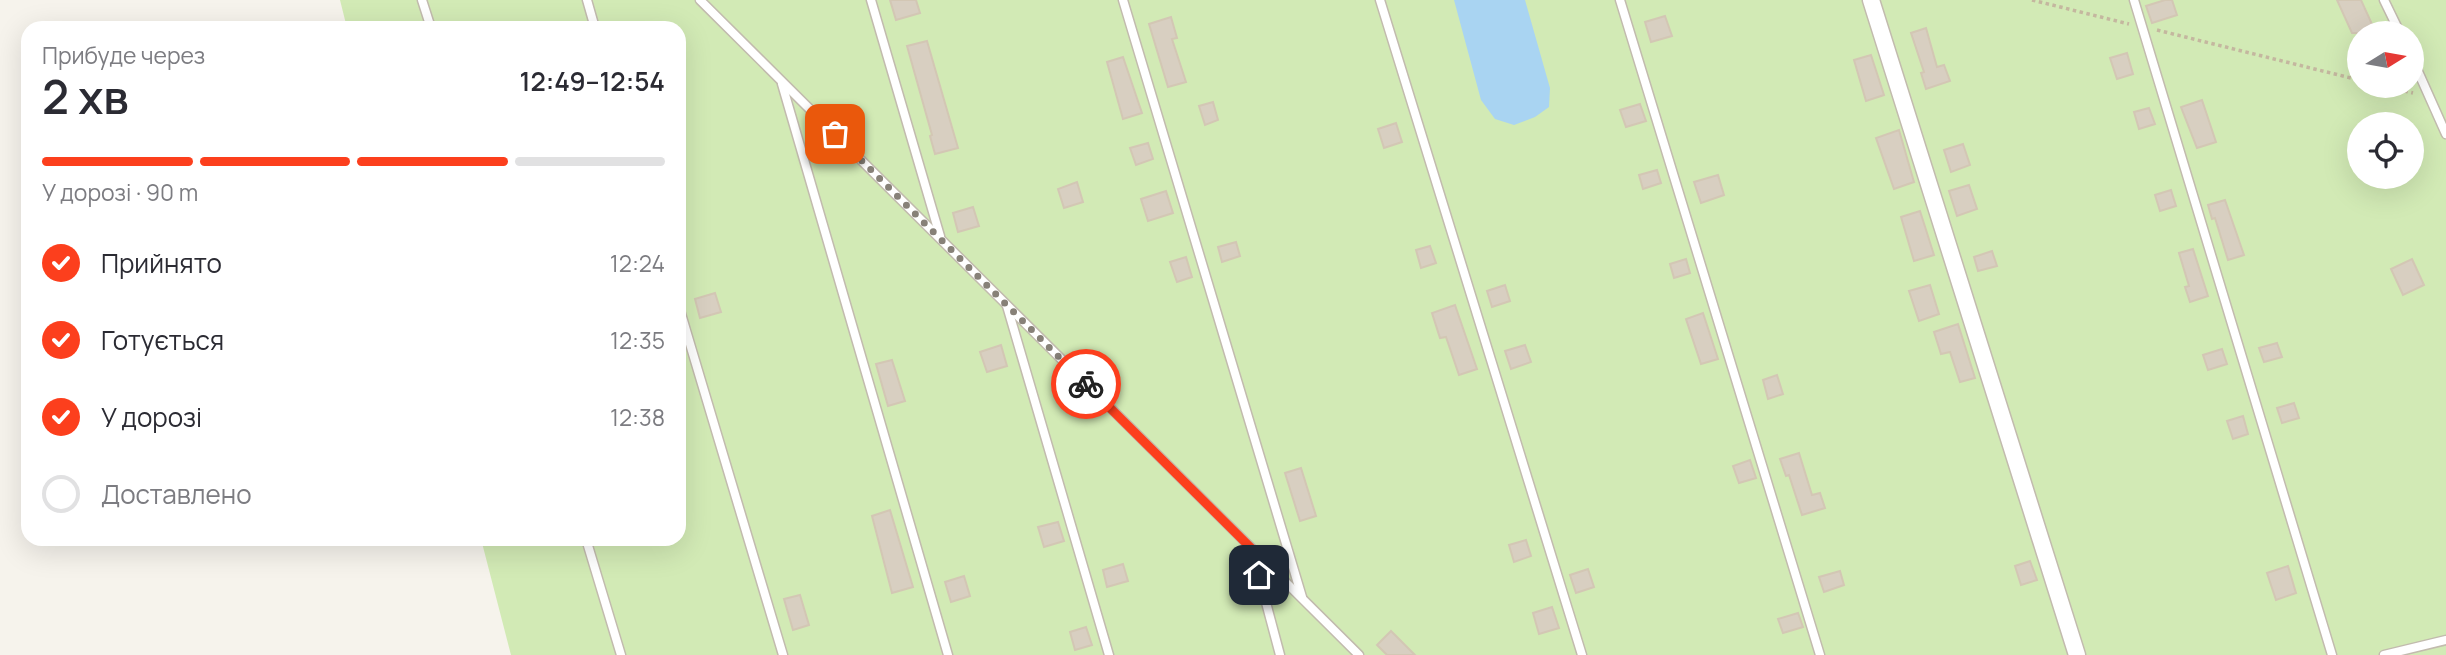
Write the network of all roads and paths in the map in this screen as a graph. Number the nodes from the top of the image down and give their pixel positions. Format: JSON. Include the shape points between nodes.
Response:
{"nodes":[{"id":1,"x":422,"y":0,"type":"edge"},
{"id":2,"x":587,"y":0,"type":"edge"},
{"id":3,"x":700,"y":0,"type":"edge"},
{"id":4,"x":871,"y":0,"type":"edge"},
{"id":5,"x":1123,"y":0,"type":"edge"},
{"id":6,"x":1380,"y":0,"type":"edge"},
{"id":7,"x":1620,"y":0,"type":"edge"},
{"id":8,"x":1871,"y":0,"type":"edge"},
{"id":9,"x":2032,"y":0,"type":"edge"},
{"id":10,"x":2134,"y":0,"type":"edge"},
{"id":11,"x":2384,"y":0,"type":"edge"},
{"id":12,"x":429,"y":21,"type":"edge"},
{"id":13,"x":594,"y":21,"type":"edge"},
{"id":14,"x":2394,"y":21,"type":"edge"},
{"id":15,"x":2143,"y":27,"type":"junction"},
{"id":16,"x":2347,"y":77,"type":"edge"},
{"id":17,"x":782,"y":81,"type":"junction"},
{"id":18,"x":2424,"y":85,"type":"edge"},
{"id":19,"x":2446,"y":134,"type":"edge"},
{"id":20,"x":941,"y":239,"type":"junction"},
{"id":21,"x":1006,"y":304,"type":"junction"},
{"id":22,"x":686,"y":330,"type":"edge"},
{"id":23,"x":588,"y":546,"type":"edge"},
{"id":24,"x":1251,"y":548,"type":"junction"},
{"id":25,"x":1303,"y":600,"type":"junction"},
{"id":26,"x":2446,"y":640,"type":"edge"},
{"id":27,"x":621,"y":655,"type":"edge"},
{"id":28,"x":783,"y":655,"type":"edge"},
{"id":29,"x":948,"y":655,"type":"edge"},
{"id":30,"x":1109,"y":655,"type":"edge"},
{"id":31,"x":1280,"y":655,"type":"edge"},
{"id":32,"x":1359,"y":655,"type":"edge"},
{"id":33,"x":1582,"y":655,"type":"edge"},
{"id":34,"x":1820,"y":655,"type":"edge"},
{"id":35,"x":2077,"y":655,"type":"edge"},
{"id":36,"x":2332,"y":655,"type":"edge"},
{"id":37,"x":2384,"y":655,"type":"edge"}],
"edges":[{"from":1,"to":12,"type":"lane"},
{"from":2,"to":13,"type":"lane"},
{"from":3,"to":17,"type":"lane"},
{"from":4,"to":20,"type":"lane"},
{"from":5,"to":25,"type":"lane"},
{"from":6,"to":33,"type":"lane"},
{"from":7,"to":34,"type":"lane"},
{"from":8,"to":35,"type":"street"},
{"from":9,"to":15,"type":"path"},
{"from":10,"to":15,"type":"lane"},
{"from":11,"to":14,"type":"lane"},
{"from":15,"to":16,"type":"path"},
{"from":15,"to":36,"type":"lane"},
{"from":17,"to":20,"type":"lane"},
{"from":17,"to":29,"type":"lane"},
{"from":18,"to":19,"type":"lane"},
{"from":20,"to":21,"type":"lane"},
{"from":21,"to":24,"type":"lane"},
{"from":21,"to":30,"type":"lane"},
{"from":22,"to":28,"type":"lane"},
{"from":23,"to":27,"type":"lane"},
{"from":24,"to":25,"type":"lane"},
{"from":24,"to":31,"type":"lane"},
{"from":25,"to":32,"type":"lane"},
{"from":26,"to":37,"type":"lane"}]}
